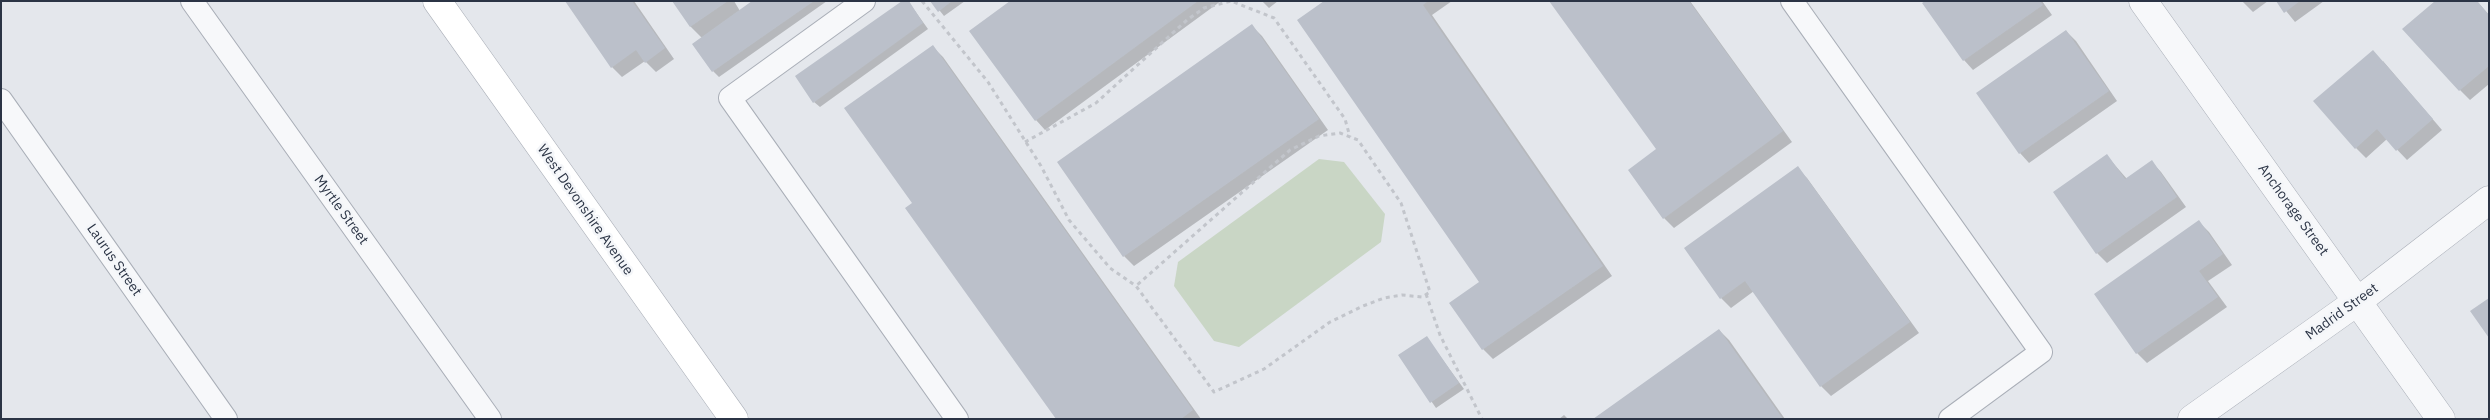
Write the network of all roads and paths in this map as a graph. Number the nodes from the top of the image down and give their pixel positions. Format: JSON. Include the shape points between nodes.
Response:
{"nodes":[{"id":1,"x":192,"y":1,"type":"edge"},
{"id":2,"x":436,"y":1,"type":"edge"},
{"id":3,"x":864,"y":1,"type":"edge"},
{"id":4,"x":922,"y":1,"type":"edge"},
{"id":5,"x":1792,"y":1,"type":"edge"},
{"id":6,"x":2143,"y":1,"type":"edge"},
{"id":7,"x":1,"y":100,"type":"edge"},
{"id":8,"x":1350,"y":137,"type":"junction"},
{"id":9,"x":1025,"y":142,"type":"junction"},
{"id":10,"x":2489,"y":200,"type":"edge"},
{"id":11,"x":1136,"y":286,"type":"junction"},
{"id":12,"x":1426,"y":294,"type":"junction"},
{"id":13,"x":2358,"y":301,"type":"junction"},
{"id":14,"x":226,"y":419,"type":"edge"},
{"id":15,"x":490,"y":419,"type":"edge"},
{"id":16,"x":734,"y":419,"type":"edge"},
{"id":17,"x":957,"y":419,"type":"edge"},
{"id":18,"x":1482,"y":419,"type":"edge"},
{"id":19,"x":1950,"y":419,"type":"edge"},
{"id":20,"x":2192,"y":419,"type":"edge"},
{"id":21,"x":2442,"y":419,"type":"edge"}],
"edges":[{"from":1,"to":15,"type":"lane","name":"Myrtle Street"},
{"from":2,"to":16,"type":"main road","name":"West Devonshire Avenue"},
{"from":3,"to":17,"type":"lane","via":[[730,98]]},
{"from":4,"to":9,"type":"path","via":[[988,82]]},
{"from":5,"to":19,"type":"lane","via":[[2041,352]]},
{"from":6,"to":13,"type":"street","name":"Anchorage Street"},
{"from":7,"to":14,"type":"lane","name":"Laurus Street"},
{"from":8,"to":9,"type":"path","via":[[1345,119],[1274,18],[1231,1],[1204,8],[1096,103]]},
{"from":8,"to":11,"type":"path","via":[[1340,133],[1319,136],[1290,150]]},
{"from":8,"to":12,"type":"path","via":[[1358,140],[1401,203],[1430,292]]},
{"from":9,"to":11,"type":"path","via":[[1069,220],[1110,268]]},
{"from":10,"to":13,"type":"street","name":"Madrid Street"},
{"from":11,"to":12,"type":"path","via":[[1214,392],[1264,369],[1330,322],[1363,306],[1384,298],[1402,295],[1422,297]]},
{"from":12,"to":18,"type":"path","via":[[1440,335]]},
{"from":13,"to":20,"type":"street","name":"Madrid Street"},
{"from":13,"to":21,"type":"street","name":"Anchorage Street"}]}
